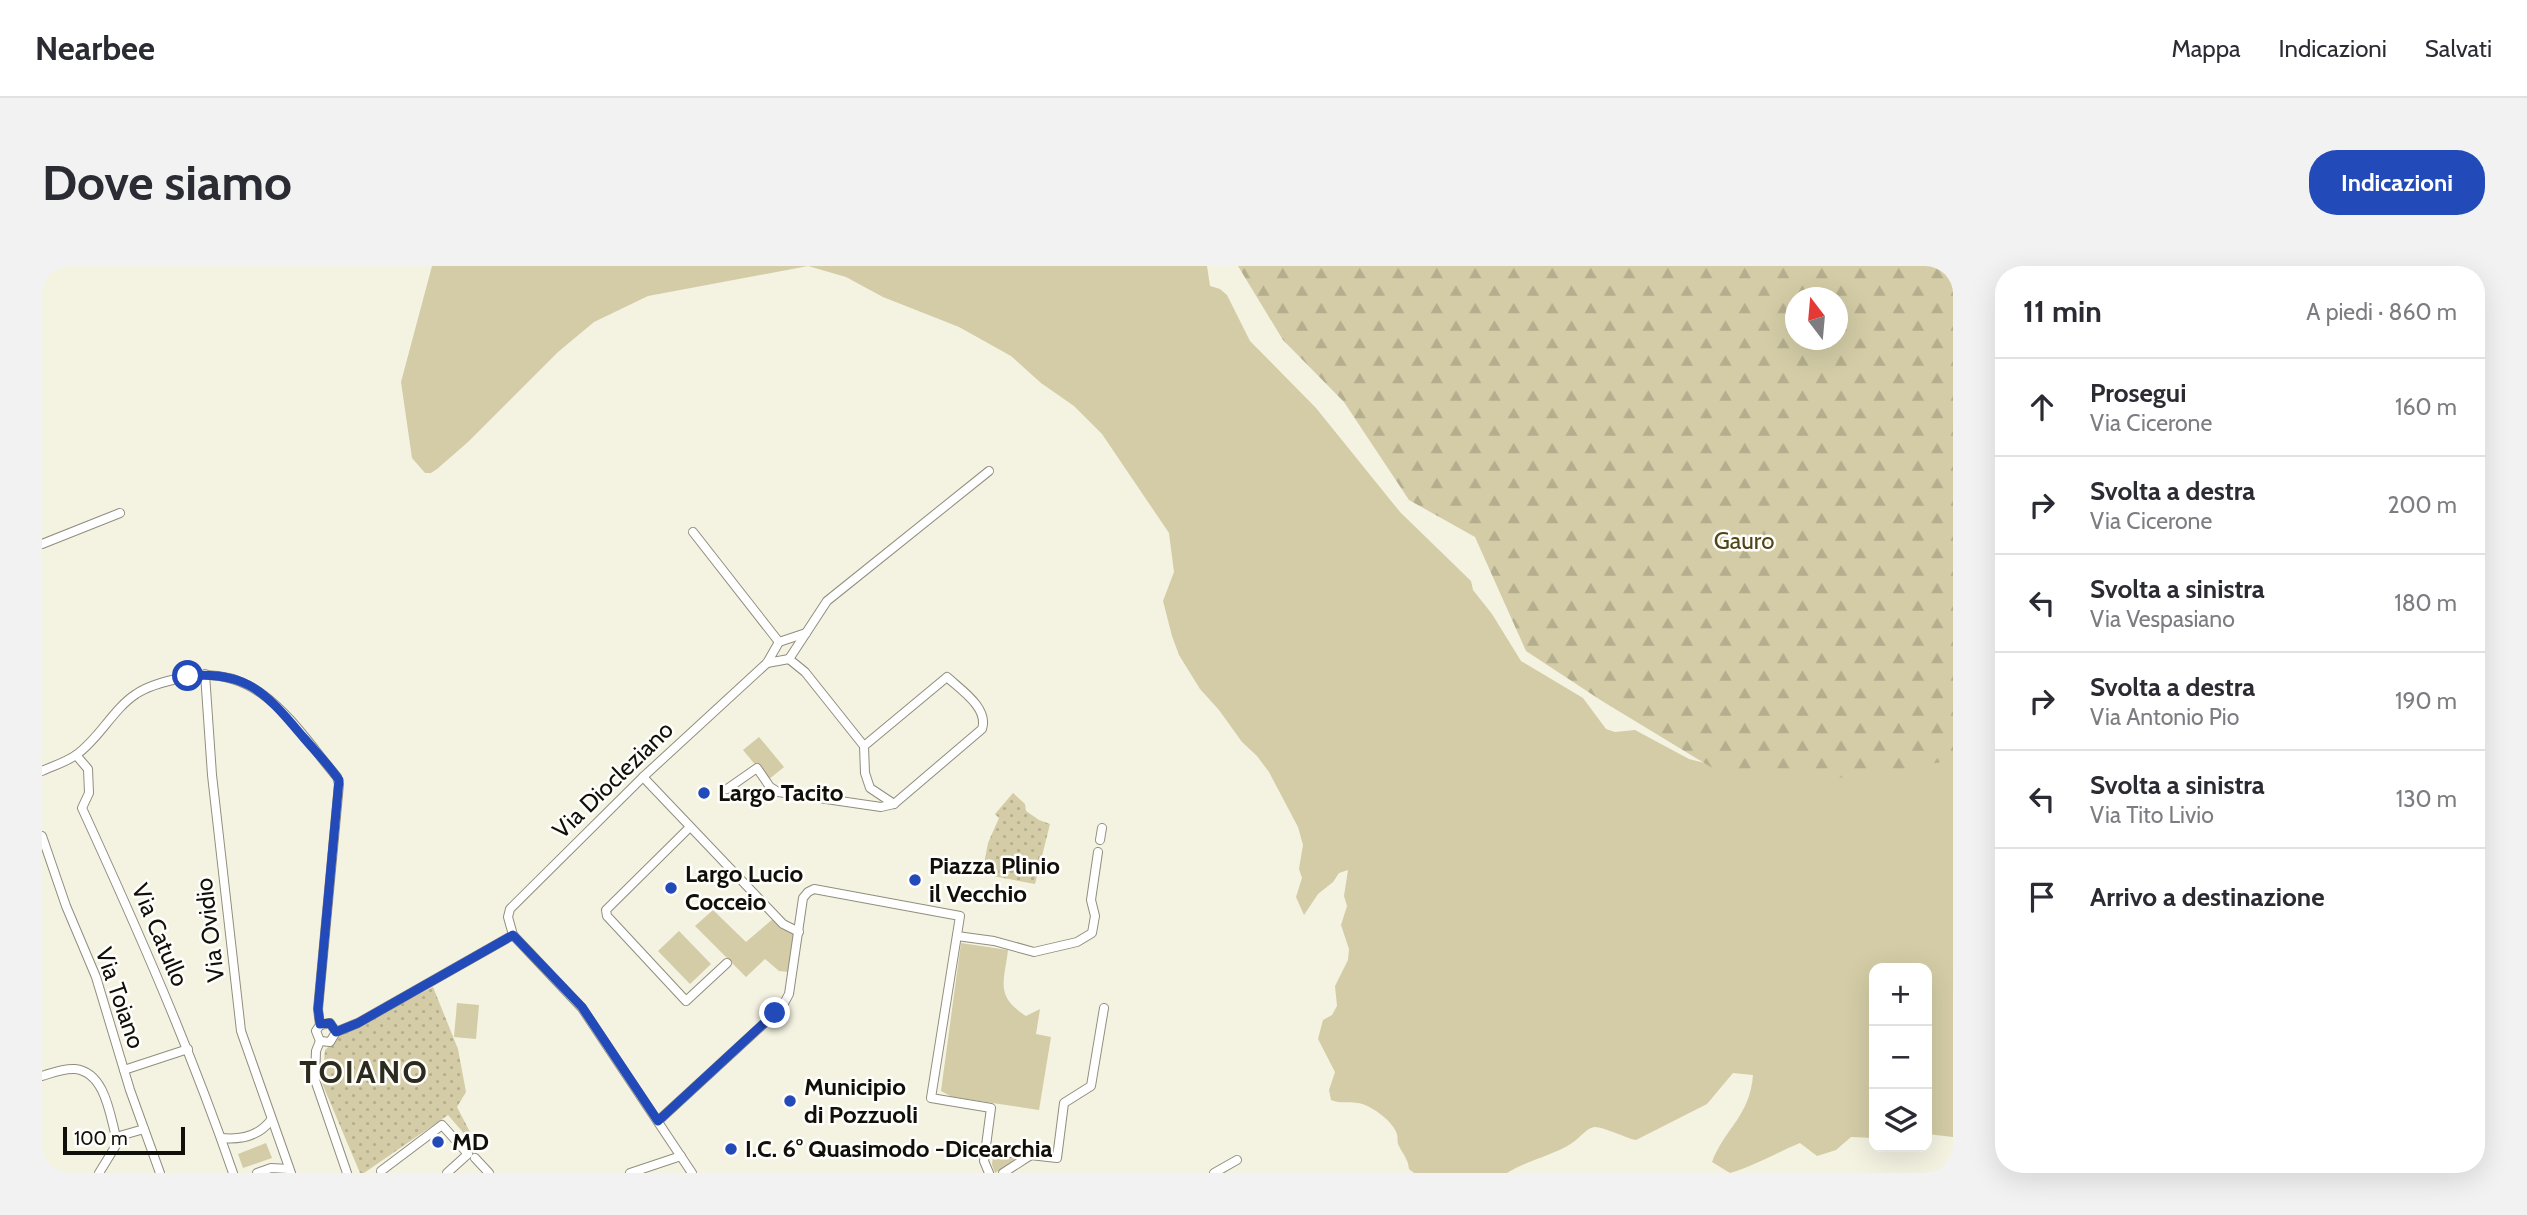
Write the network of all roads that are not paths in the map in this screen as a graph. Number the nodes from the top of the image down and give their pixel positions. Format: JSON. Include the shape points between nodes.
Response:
{"nodes":[{"id":1,"x":989,"y":471,"type":"dead end"},
{"id":2,"x":120,"y":513,"type":"dead end"},
{"id":3,"x":694,"y":531,"type":"dead end"},
{"id":4,"x":42,"y":544,"type":"edge"},
{"id":5,"x":806,"y":633,"type":"junction"},
{"id":6,"x":779,"y":642,"type":"junction"},
{"id":7,"x":789,"y":659,"type":"junction"},
{"id":8,"x":767,"y":663,"type":"junction"},
{"id":9,"x":205,"y":674,"type":"junction"},
{"id":10,"x":864,"y":746,"type":"junction"},
{"id":11,"x":76,"y":755,"type":"junction"},
{"id":12,"x":42,"y":771,"type":"edge"},
{"id":13,"x":643,"y":777,"type":"junction"},
{"id":14,"x":727,"y":789,"type":"dead end"},
{"id":15,"x":894,"y":804,"type":"junction"},
{"id":16,"x":691,"y":827,"type":"junction"},
{"id":17,"x":1102,"y":828,"type":"dead end"},
{"id":18,"x":42,"y":836,"type":"edge"},
{"id":19,"x":1100,"y":839,"type":"dead end"},
{"id":20,"x":1098,"y":852,"type":"dead end"},
{"id":21,"x":799,"y":932,"type":"junction"},
{"id":22,"x":513,"y":935,"type":"junction"},
{"id":23,"x":957,"y":936,"type":"junction"},
{"id":24,"x":727,"y":963,"type":"dead end"},
{"id":25,"x":1104,"y":1009,"type":"dead end"},
{"id":26,"x":320,"y":1024,"type":"junction"},
{"id":27,"x":336,"y":1032,"type":"junction"},
{"id":28,"x":320,"y":1041,"type":"junction"},
{"id":29,"x":188,"y":1049,"type":"junction"},
{"id":30,"x":124,"y":1070,"type":"junction"},
{"id":31,"x":42,"y":1076,"type":"edge"},
{"id":32,"x":271,"y":1120,"type":"junction"},
{"id":33,"x":658,"y":1121,"type":"junction"},
{"id":34,"x":144,"y":1129,"type":"junction"},
{"id":35,"x":117,"y":1137,"type":"junction"},
{"id":36,"x":221,"y":1138,"type":"junction"},
{"id":37,"x":985,"y":1150,"type":"junction"},
{"id":38,"x":1031,"y":1155,"type":"junction"},
{"id":39,"x":681,"y":1156,"type":"junction"},
{"id":40,"x":475,"y":1158,"type":"dead end"},
{"id":41,"x":1237,"y":1160,"type":"dead end"},
{"id":42,"x":290,"y":1171,"type":"edge"},
{"id":43,"x":380,"y":1172,"type":"edge"},
{"id":44,"x":99,"y":1173,"type":"edge"},
{"id":45,"x":160,"y":1173,"type":"edge"},
{"id":46,"x":233,"y":1173,"type":"edge"},
{"id":47,"x":257,"y":1173,"type":"edge"},
{"id":48,"x":347,"y":1173,"type":"edge"},
{"id":49,"x":447,"y":1173,"type":"edge"},
{"id":50,"x":489,"y":1173,"type":"edge"},
{"id":51,"x":630,"y":1173,"type":"edge"},
{"id":52,"x":692,"y":1173,"type":"edge"},
{"id":53,"x":988,"y":1173,"type":"edge"},
{"id":54,"x":1003,"y":1173,"type":"edge"},
{"id":55,"x":1214,"y":1173,"type":"edge"}],
"edges":[{"from":1,"to":5,"type":"street","via":[[827,601]]},
{"from":2,"to":4,"type":"street"},
{"from":3,"to":6,"type":"street"},
{"from":5,"to":6,"type":"street"},
{"from":5,"to":7,"type":"street"},
{"from":6,"to":8,"type":"street","name":"Via Diocleziano"},
{"from":7,"to":8,"type":"street"},
{"from":7,"to":10,"type":"street","via":[[805,672]]},
{"from":8,"to":13,"type":"street","name":"Via Diocleziano"},
{"from":9,"to":11,"type":"street","via":[[170,680],[135,694]]},
{"from":9,"to":26,"type":"street","via":[[240,680],[264,693],[339,780]]},
{"from":9,"to":32,"type":"street","name":"Via Ovidio","via":[[241,1031]]},
{"from":10,"to":15,"type":"street","via":[[870,788]]},
{"from":10,"to":15,"type":"street","via":[[947,677],[983,716],[982,729]]},
{"from":11,"to":12,"type":"street"},
{"from":11,"to":29,"type":"street","name":"Via Catullo","via":[[88,769],[89,793],[82,808]]},
{"from":13,"to":16,"type":"street"},
{"from":13,"to":22,"type":"street","name":"Via Diocleziano","via":[[516,900],[508,917]]},
{"from":14,"to":15,"type":"street","via":[[757,768],[778,792],[881,807]]},
{"from":16,"to":21,"type":"street","via":[[783,924]]},
{"from":16,"to":24,"type":"street","via":[[606,910],[607,916],[686,1001]]},
{"from":17,"to":19,"type":"street"},
{"from":18,"to":30,"type":"street","name":"Via Toiano","via":[[96,977]]},
{"from":20,"to":23,"type":"street","via":[[1092,933],[1077,942],[1034,952]]},
{"from":21,"to":23,"type":"street","via":[[803,898],[814,890],[960,915]]},
{"from":21,"to":33,"type":"street","via":[[789,995],[782,1007]]},
{"from":22,"to":27,"type":"street"},
{"from":22,"to":33,"type":"street","via":[[582,1007]]},
{"from":23,"to":37,"type":"street","via":[[931,1098],[991,1108]]},
{"from":25,"to":38,"type":"street","via":[[1091,1086],[1064,1102],[1057,1158]]},
{"from":26,"to":27,"type":"street","via":[[330,1023]]},
{"from":26,"to":28,"type":"street","via":[[316,1032]]},
{"from":27,"to":28,"type":"street","via":[[332,1041]]},
{"from":28,"to":48,"type":"street","via":[[315,1080]]},
{"from":29,"to":30,"type":"street"},
{"from":29,"to":36,"type":"street","name":"Via Catullo"},
{"from":30,"to":34,"type":"street","name":"Via Toiano"},
{"from":31,"to":35,"type":"street","via":[[74,1069],[96,1080]]},
{"from":32,"to":36,"type":"street","via":[[260,1131],[238,1139]]},
{"from":32,"to":42,"type":"street","name":"Via Ovidio"},
{"from":33,"to":39,"type":"street"},
{"from":34,"to":35,"type":"street"},
{"from":34,"to":45,"type":"street","name":"Via Toiano"},
{"from":35,"to":44,"type":"street"},
{"from":36,"to":46,"type":"street","name":"Via Catullo"},
{"from":37,"to":38,"type":"street"},
{"from":37,"to":53,"type":"street"},
{"from":38,"to":54,"type":"street"},
{"from":39,"to":51,"type":"street"},
{"from":39,"to":52,"type":"street"},
{"from":40,"to":50,"type":"street"},
{"from":41,"to":55,"type":"street"},
{"from":42,"to":47,"type":"street","via":[[271,1168]]},
{"from":43,"to":49,"type":"street","via":[[442,1125],[468,1154]]}]}
